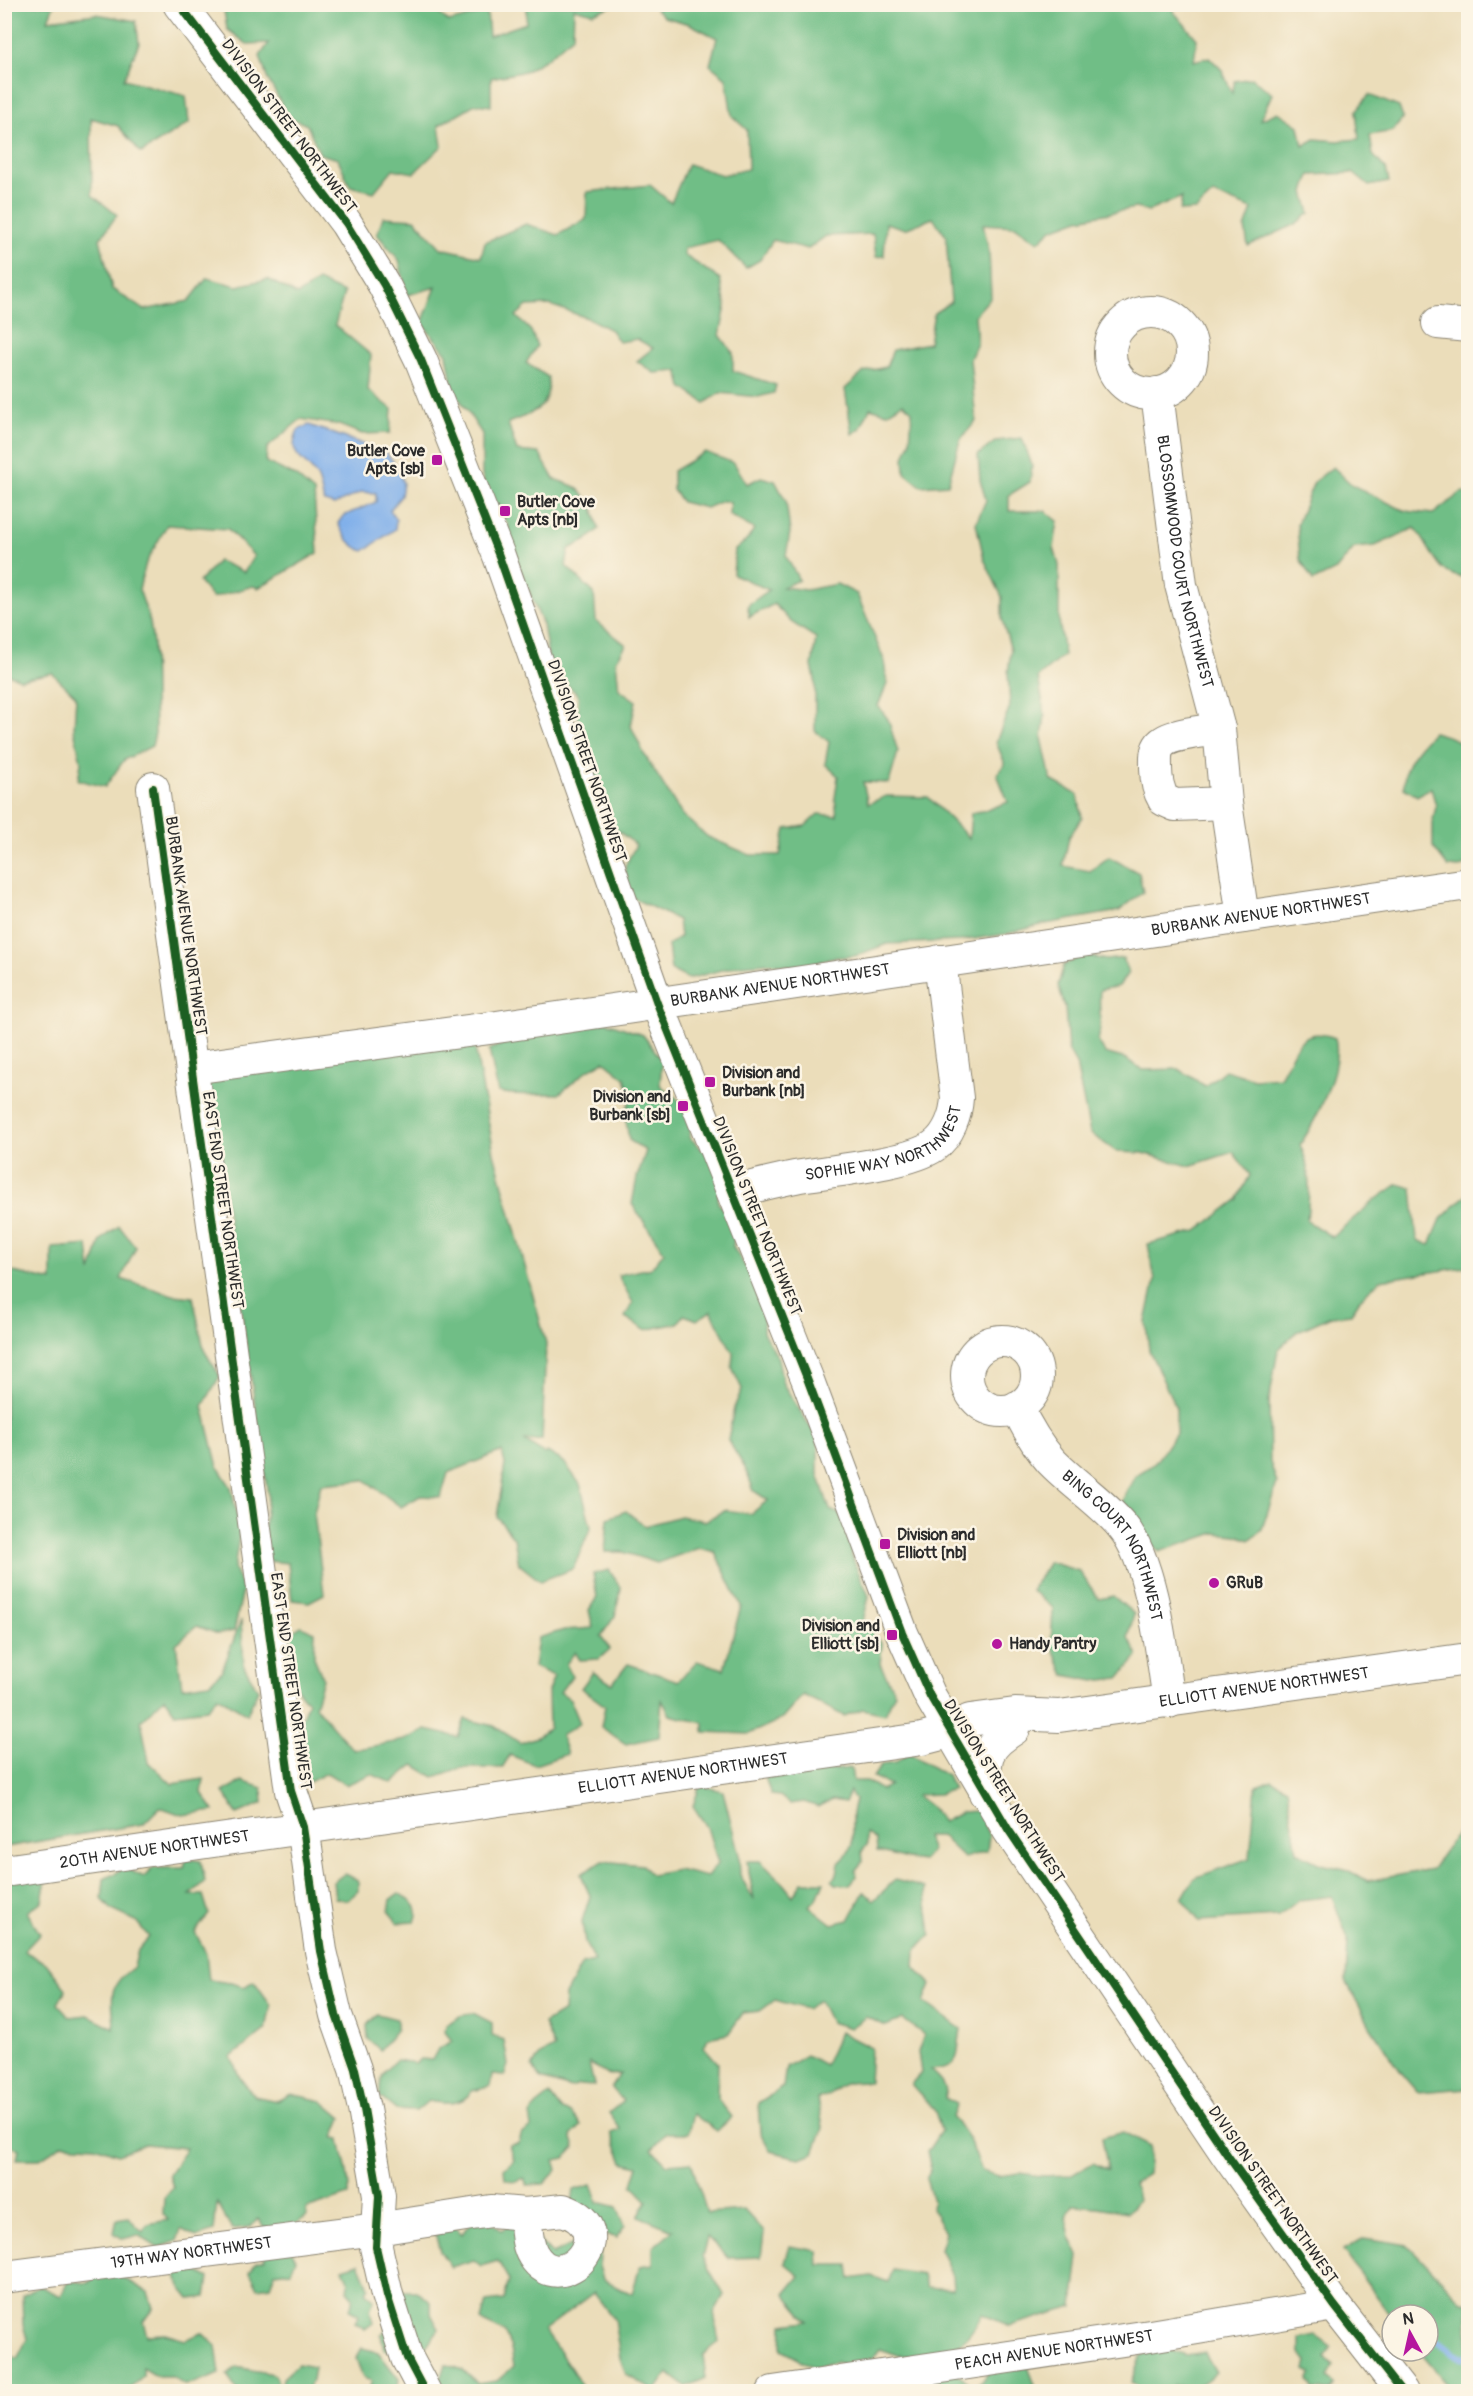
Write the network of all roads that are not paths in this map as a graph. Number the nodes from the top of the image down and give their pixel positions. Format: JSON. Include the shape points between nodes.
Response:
{"nodes":[{"id":1,"x":179,"y":4,"type":"edge"},
{"id":2,"x":1438,"y":323,"type":"dead end"},
{"id":3,"x":1468,"y":326,"type":"edge"},
{"id":4,"x":1157,"y":393,"type":"dead end"},
{"id":5,"x":1219,"y":729,"type":"junction"},
{"id":6,"x":153,"y":788,"type":"dead end"},
{"id":7,"x":1226,"y":803,"type":"junction"},
{"id":8,"x":1468,"y":884,"type":"edge"},
{"id":9,"x":1243,"y":917,"type":"junction"},
{"id":10,"x":940,"y":961,"type":"junction"},
{"id":11,"x":657,"y":1003,"type":"junction"},
{"id":12,"x":192,"y":1068,"type":"junction"},
{"id":13,"x":733,"y":1192,"type":"junction"},
{"id":14,"x":1017,"y":1407,"type":"dead end"},
{"id":15,"x":1468,"y":1659,"type":"edge"},
{"id":16,"x":1169,"y":1702,"type":"junction"},
{"id":17,"x":1059,"y":1716,"type":"junction"},
{"id":18,"x":1014,"y":1729,"type":"junction"},
{"id":19,"x":951,"y":1735,"type":"junction"},
{"id":20,"x":985,"y":1793,"type":"junction"},
{"id":21,"x":303,"y":1827,"type":"junction"},
{"id":22,"x":4,"y":1871,"type":"edge"},
{"id":23,"x":525,"y":2214,"type":"dead end"},
{"id":24,"x":377,"y":2229,"type":"junction"},
{"id":25,"x":4,"y":2277,"type":"edge"},
{"id":26,"x":1334,"y":2305,"type":"junction"},
{"id":27,"x":425,"y":2391,"type":"edge"},
{"id":28,"x":773,"y":2391,"type":"edge"},
{"id":29,"x":1402,"y":2391,"type":"edge"}],
"edges":[{"from":1,"to":11,"type":"street","name":"DIVISION STREET NORTHWEST","via":[[346,223],[384,285],[421,360],[500,556]]},
{"from":2,"to":3,"type":"street"},
{"from":4,"to":5,"type":"street","name":"BLOSSOMWOOD COURT NORTHWEST","via":[[1181,585]]},
{"from":5,"to":7,"type":"street","name":"BLOSSOMWOOD COURT NORTHWEST"},
{"from":5,"to":7,"type":"street","via":[[1168,738],[1156,756],[1156,772],[1164,800],[1175,805]]},
{"from":6,"to":12,"type":"street","name":"BURBANK AVENUE NORTHWEST"},
{"from":7,"to":9,"type":"street","name":"BLOSSOMWOOD COURT NORTHWEST"},
{"from":8,"to":9,"type":"street","name":"BURBANK AVENUE NORTHWEST"},
{"from":9,"to":10,"type":"street","name":"BURBANK AVENUE NORTHWEST"},
{"from":10,"to":11,"type":"street","name":"BURBANK AVENUE NORTHWEST"},
{"from":10,"to":13,"type":"street","name":"SOPHIE WAY NORTHWEST","via":[[957,1098],[956,1112],[945,1135],[934,1146],[904,1158]]},
{"from":11,"to":12,"type":"street","name":"BURBANK AVENUE NORTHWEST"},
{"from":11,"to":13,"type":"street","name":"DIVISION STREET NORTHWEST"},
{"from":12,"to":21,"type":"street","name":"EAST END STREET NORTHWEST","via":[[291,1791]]},
{"from":13,"to":19,"type":"street","name":"DIVISION STREET NORTHWEST","via":[[902,1633]]},
{"from":14,"to":16,"type":"street","name":"BING COURT NORTHWEST","via":[[1051,1460],[1123,1527],[1139,1557],[1161,1645]]},
{"from":15,"to":16,"type":"street","name":"ELLIOTT AVENUE NORTHWEST"},
{"from":16,"to":17,"type":"street","name":"ELLIOTT AVENUE NORTHWEST"},
{"from":17,"to":18,"type":"street","name":"ELLIOTT AVENUE NORTHWEST"},
{"from":17,"to":19,"type":"street","name":"ELLIOTT AVENUE NORTHWEST","via":[[1015,1714],[970,1720]]},
{"from":18,"to":19,"type":"street","name":"ELLIOTT AVENUE NORTHWEST"},
{"from":18,"to":20,"type":"street","via":[[998,1739],[985,1758]]},
{"from":19,"to":20,"type":"street","name":"DIVISION STREET NORTHWEST"},
{"from":19,"to":21,"type":"street","name":"ELLIOTT AVENUE NORTHWEST"},
{"from":20,"to":26,"type":"street","name":"DIVISION STREET NORTHWEST","via":[[1228,2156]]},
{"from":21,"to":22,"type":"street","name":"20TH AVENUE NORTHWEST"},
{"from":21,"to":24,"type":"street","name":"EAST END STREET NORTHWEST","via":[[321,1952],[364,2109],[379,2196]]},
{"from":23,"to":24,"type":"street","name":"19TH WAY NORTHWEST","via":[[491,2211]]},
{"from":24,"to":25,"type":"street","name":"19TH WAY NORTHWEST"},
{"from":24,"to":27,"type":"street","name":"EAST END STREET NORTHWEST","via":[[376,2247],[387,2295],[407,2358]]},
{"from":26,"to":28,"type":"street","name":"PEACH AVENUE NORTHWEST"},
{"from":26,"to":29,"type":"street","name":"DIVISION STREET NORTHWEST"}]}
